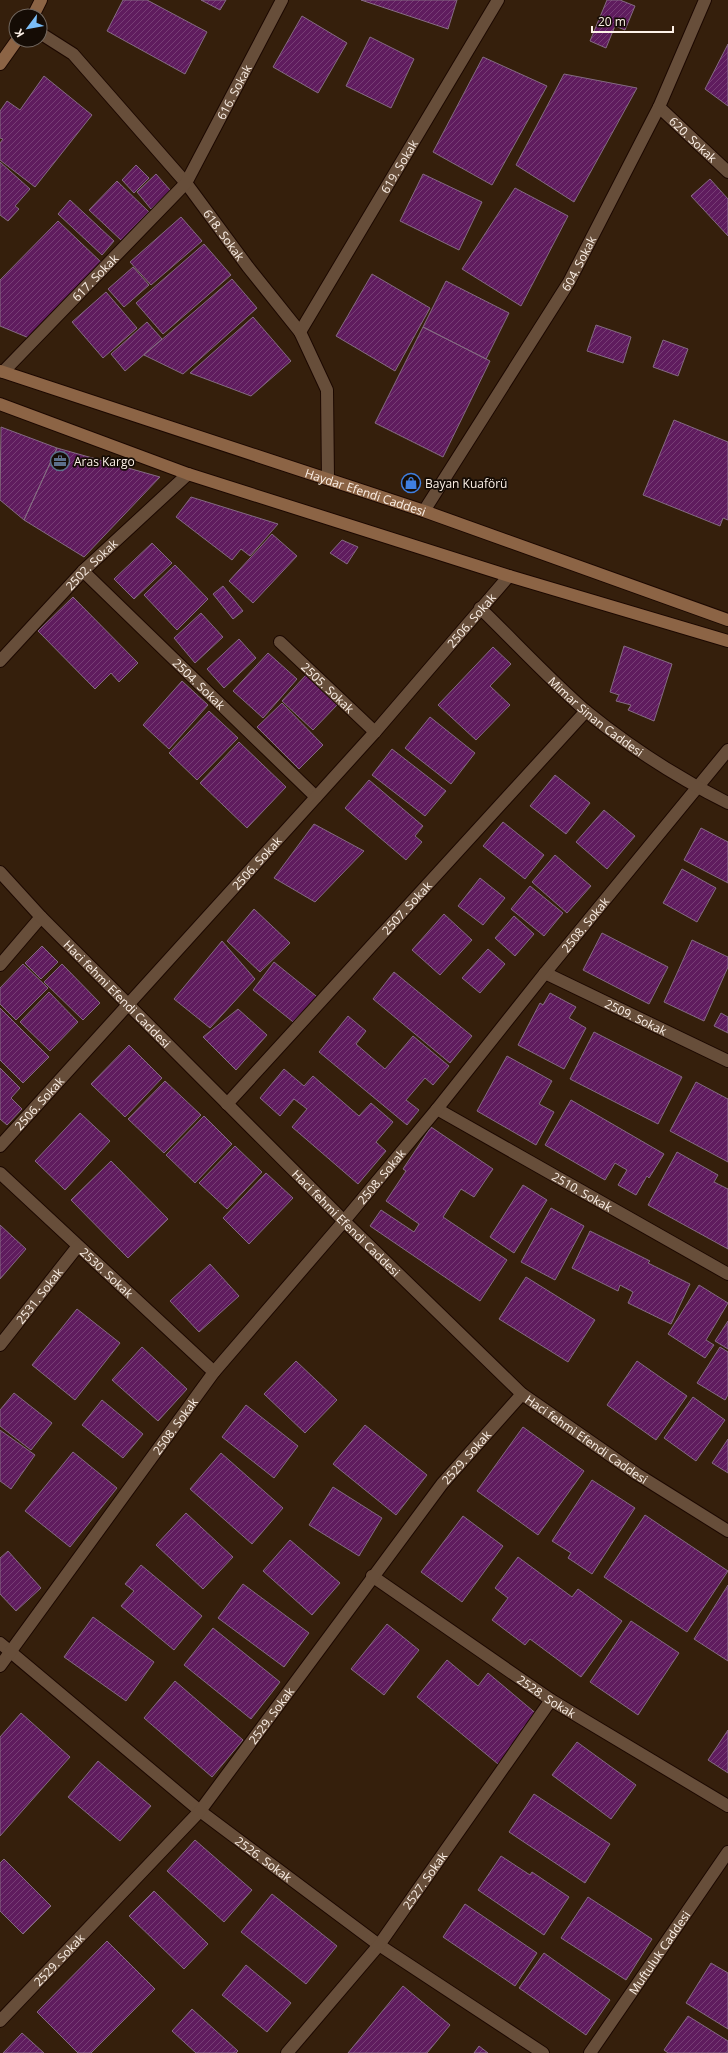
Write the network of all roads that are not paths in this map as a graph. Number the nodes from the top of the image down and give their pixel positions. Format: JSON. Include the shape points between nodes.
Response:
{"nodes":[{"id":1,"x":282,"y":0,"type":"edge"},
{"id":2,"x":498,"y":0,"type":"edge"},
{"id":3,"x":705,"y":0,"type":"edge"},
{"id":4,"x":48,"y":38,"type":"edge"},
{"id":5,"x":11,"y":48,"type":"edge"},
{"id":6,"x":0,"y":64,"type":"edge"},
{"id":7,"x":659,"y":107,"type":"junction"},
{"id":8,"x":728,"y":172,"type":"edge"},
{"id":9,"x":186,"y":183,"type":"junction"},
{"id":10,"x":300,"y":332,"type":"junction"},
{"id":11,"x":1,"y":371,"type":"edge"},
{"id":12,"x":0,"y":404,"type":"edge"},
{"id":13,"x":188,"y":474,"type":"junction"},
{"id":14,"x":328,"y":479,"type":"junction"},
{"id":15,"x":424,"y":511,"type":"junction"},
{"id":16,"x":83,"y":571,"type":"junction"},
{"id":17,"x":509,"y":576,"type":"junction"},
{"id":18,"x":480,"y":608,"type":"junction"},
{"id":19,"x":728,"y":620,"type":"edge"},
{"id":20,"x":728,"y":641,"type":"edge"},
{"id":21,"x":280,"y":642,"type":"dead end"},
{"id":22,"x":0,"y":661,"type":"edge"},
{"id":23,"x":586,"y":711,"type":"junction"},
{"id":24,"x":375,"y":732,"type":"junction"},
{"id":25,"x":728,"y":750,"type":"edge"},
{"id":26,"x":697,"y":788,"type":"junction"},
{"id":27,"x":316,"y":797,"type":"junction"},
{"id":28,"x":728,"y":803,"type":"edge"},
{"id":29,"x":0,"y":872,"type":"edge"},
{"id":30,"x":41,"y":917,"type":"junction"},
{"id":31,"x":0,"y":965,"type":"edge"},
{"id":32,"x":545,"y":973,"type":"junction"},
{"id":33,"x":128,"y":1003,"type":"junction"},
{"id":34,"x":728,"y":1061,"type":"edge"},
{"id":35,"x":227,"y":1104,"type":"junction"},
{"id":36,"x":437,"y":1109,"type":"junction"},
{"id":37,"x":0,"y":1146,"type":"edge"},
{"id":38,"x":0,"y":1173,"type":"edge"},
{"id":39,"x":344,"y":1221,"type":"junction"},
{"id":40,"x":78,"y":1246,"type":"junction"},
{"id":41,"x":728,"y":1274,"type":"edge"},
{"id":42,"x":0,"y":1345,"type":"edge"},
{"id":43,"x":214,"y":1372,"type":"junction"},
{"id":44,"x":522,"y":1394,"type":"junction"},
{"id":45,"x":728,"y":1531,"type":"edge"},
{"id":46,"x":372,"y":1576,"type":"junction"},
{"id":47,"x":0,"y":1643,"type":"edge"},
{"id":48,"x":10,"y":1653,"type":"junction"},
{"id":49,"x":0,"y":1666,"type":"edge"},
{"id":50,"x":551,"y":1700,"type":"junction"},
{"id":51,"x":728,"y":1806,"type":"edge"},
{"id":52,"x":200,"y":1811,"type":"junction"},
{"id":53,"x":728,"y":1852,"type":"edge"},
{"id":54,"x":379,"y":1945,"type":"junction"},
{"id":55,"x":0,"y":2021,"type":"edge"},
{"id":56,"x":287,"y":2053,"type":"edge"},
{"id":57,"x":543,"y":2053,"type":"edge"},
{"id":58,"x":590,"y":2053,"type":"edge"}],
"edges":[{"from":1,"to":9,"type":"street","name":"616. Sokak"},
{"from":2,"to":10,"type":"street","name":"619. Sokak"},
{"from":3,"to":7,"type":"street","name":"604. Sokak"},
{"from":4,"to":9,"type":"street","name":"618. Sokak","via":[[74,54]]},
{"from":5,"to":6,"type":"main road"},
{"from":7,"to":8,"type":"street","name":"620. Sokak"},
{"from":7,"to":15,"type":"street","name":"604. Sokak","via":[[568,282]]},
{"from":9,"to":10,"type":"street","name":"618. Sokak"},
{"from":9,"to":11,"type":"street","name":"617. Sokak"},
{"from":10,"to":14,"type":"street","name":"618. Sokak","via":[[327,390]]},
{"from":11,"to":14,"type":"main road","name":"Haydar Efendi Caddesi"},
{"from":12,"to":13,"type":"main road"},
{"from":13,"to":16,"type":"street","name":"2502. Sokak"},
{"from":13,"to":17,"type":"main road"},
{"from":14,"to":15,"type":"main road","name":"Haydar Efendi Caddesi"},
{"from":15,"to":19,"type":"main road","name":"Haydar Efendi Caddesi"},
{"from":16,"to":22,"type":"street","name":"2502. Sokak"},
{"from":16,"to":27,"type":"street","name":"2504. Sokak"},
{"from":17,"to":18,"type":"street","name":"2506. Sokak"},
{"from":17,"to":20,"type":"main road"},
{"from":18,"to":23,"type":"street","name":"Mimar Sinan Caddesi"},
{"from":18,"to":24,"type":"street","name":"2506. Sokak"},
{"from":21,"to":24,"type":"street","name":"2505. Sokak"},
{"from":23,"to":26,"type":"street","name":"Mimar Sinan Caddesi","via":[[617,736]]},
{"from":23,"to":35,"type":"street","name":"2507. Sokak"},
{"from":24,"to":27,"type":"street","name":"2506. Sokak"},
{"from":25,"to":26,"type":"street","name":"2508. Sokak"},
{"from":26,"to":28,"type":"street","name":"Mimar Sinan Caddesi"},
{"from":26,"to":32,"type":"street","name":"2508. Sokak"},
{"from":27,"to":33,"type":"street","name":"2506. Sokak"},
{"from":29,"to":30,"type":"street","name":"Haci fehmi Efendi Caddesi"},
{"from":30,"to":31,"type":"street"},
{"from":30,"to":33,"type":"street","name":"Haci fehmi Efendi Caddesi"},
{"from":32,"to":34,"type":"street","name":"2509. Sokak"},
{"from":32,"to":36,"type":"street","name":"2508. Sokak"},
{"from":33,"to":35,"type":"street","name":"Haci fehmi Efendi Caddesi"},
{"from":33,"to":37,"type":"street","name":"2506. Sokak"},
{"from":35,"to":39,"type":"street","name":"Haci fehmi Efendi Caddesi"},
{"from":36,"to":39,"type":"street","name":"2508. Sokak"},
{"from":36,"to":41,"type":"street","name":"2510. Sokak"},
{"from":38,"to":40,"type":"street","name":"2530. Sokak"},
{"from":39,"to":43,"type":"street","name":"2508. Sokak"},
{"from":39,"to":44,"type":"street","name":"Haci fehmi Efendi Caddesi"},
{"from":40,"to":42,"type":"street","name":"2531. Sokak"},
{"from":40,"to":43,"type":"street","name":"2530. Sokak"},
{"from":43,"to":48,"type":"street","name":"2508. Sokak"},
{"from":44,"to":45,"type":"street","name":"Haci fehmi Efendi Caddesi","via":[[638,1474]]},
{"from":44,"to":46,"type":"street","name":"2529. Sokak","via":[[442,1484]]},
{"from":46,"to":50,"type":"street","name":"2528. Sokak"},
{"from":46,"to":52,"type":"street","name":"2529. Sokak"},
{"from":47,"to":48,"type":"street","name":"2526. Sokak"},
{"from":48,"to":49,"type":"street","name":"2508. Sokak"},
{"from":48,"to":52,"type":"street","name":"2526. Sokak"},
{"from":50,"to":51,"type":"street","name":"2528. Sokak"},
{"from":50,"to":54,"type":"street","name":"2527. Sokak"},
{"from":52,"to":54,"type":"street","name":"2526. Sokak"},
{"from":52,"to":55,"type":"street","name":"2529. Sokak"},
{"from":53,"to":58,"type":"street","name":"Muftuluk Caddesi"},
{"from":54,"to":56,"type":"street","name":"2527. Sokak"},
{"from":54,"to":57,"type":"street","name":"2526. Sokak"}]}
